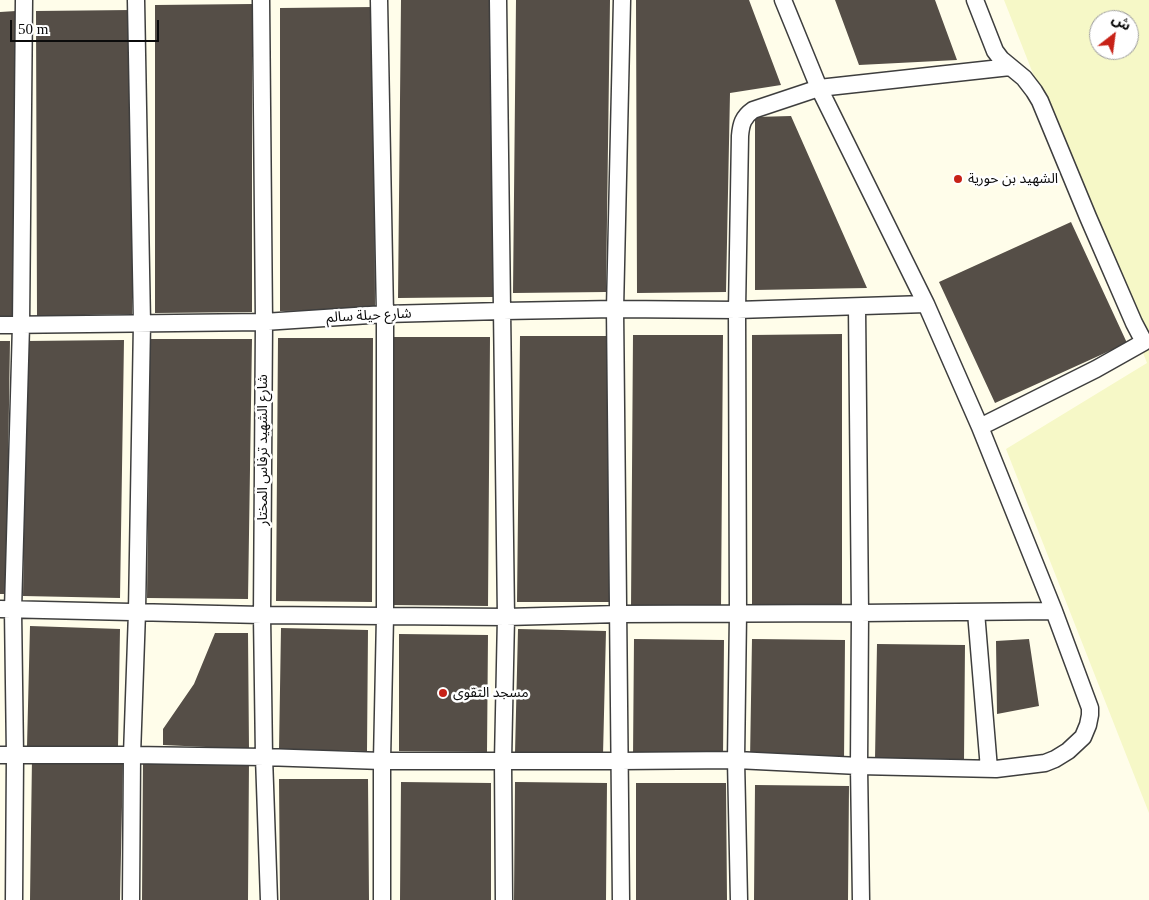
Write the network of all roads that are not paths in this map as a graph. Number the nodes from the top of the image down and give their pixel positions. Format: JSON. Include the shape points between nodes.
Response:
{"nodes":[{"id":1,"x":24,"y":0,"type":"edge"},
{"id":2,"x":136,"y":0,"type":"edge"},
{"id":3,"x":261,"y":0,"type":"edge"},
{"id":4,"x":379,"y":0,"type":"edge"},
{"id":5,"x":498,"y":0,"type":"edge"},
{"id":6,"x":622,"y":0,"type":"edge"},
{"id":7,"x":783,"y":0,"type":"edge"},
{"id":8,"x":975,"y":0,"type":"edge"},
{"id":9,"x":1010,"y":67,"type":"junction"},
{"id":10,"x":819,"y":88,"type":"junction"},
{"id":11,"x":926,"y":304,"type":"junction"},
{"id":12,"x":856,"y":307,"type":"junction"},
{"id":13,"x":615,"y":309,"type":"junction"},
{"id":14,"x":737,"y":310,"type":"junction"},
{"id":15,"x":503,"y":311,"type":"junction"},
{"id":16,"x":385,"y":314,"type":"junction"},
{"id":17,"x":264,"y":322,"type":"junction"},
{"id":18,"x":142,"y":323,"type":"junction"},
{"id":19,"x":0,"y":325,"type":"edge"},
{"id":20,"x":21,"y":325,"type":"junction"},
{"id":21,"x":1147,"y":340,"type":"edge"},
{"id":22,"x":980,"y":427,"type":"junction"},
{"id":23,"x":6,"y":609,"type":"edge"},
{"id":24,"x":1054,"y":611,"type":"junction"},
{"id":25,"x":137,"y":612,"type":"junction"},
{"id":26,"x":976,"y":612,"type":"junction"},
{"id":27,"x":860,"y":613,"type":"junction"},
{"id":28,"x":619,"y":614,"type":"junction"},
{"id":29,"x":738,"y":614,"type":"junction"},
{"id":30,"x":262,"y":615,"type":"junction"},
{"id":31,"x":385,"y":616,"type":"junction"},
{"id":32,"x":506,"y":617,"type":"junction"},
{"id":33,"x":8,"y":755,"type":"edge"},
{"id":34,"x":132,"y":755,"type":"junction"},
{"id":35,"x":264,"y":757,"type":"junction"},
{"id":36,"x":503,"y":760,"type":"junction"},
{"id":37,"x":736,"y":760,"type":"junction"},
{"id":38,"x":382,"y":761,"type":"junction"},
{"id":39,"x":620,"y":761,"type":"junction"},
{"id":40,"x":859,"y":766,"type":"junction"},
{"id":41,"x":990,"y":769,"type":"junction"},
{"id":42,"x":14,"y":900,"type":"edge"},
{"id":43,"x":131,"y":900,"type":"edge"},
{"id":44,"x":269,"y":900,"type":"edge"},
{"id":45,"x":382,"y":900,"type":"edge"},
{"id":46,"x":504,"y":900,"type":"edge"},
{"id":47,"x":621,"y":900,"type":"edge"},
{"id":48,"x":739,"y":900,"type":"edge"},
{"id":49,"x":861,"y":900,"type":"edge"}],
"edges":[{"from":1,"to":20,"type":"street"},
{"from":2,"to":18,"type":"street"},
{"from":3,"to":17,"type":"street","name":"شارع الشهيد ترفاس المختار"},
{"from":4,"to":16,"type":"street"},
{"from":5,"to":15,"type":"street"},
{"from":6,"to":13,"type":"street"},
{"from":7,"to":10,"type":"street"},
{"from":8,"to":9,"type":"street","via":[[995,51]]},
{"from":9,"to":10,"type":"street"},
{"from":9,"to":21,"type":"street","via":[[1024,78],[1040,101],[1134,323]]},
{"from":10,"to":11,"type":"street"},
{"from":10,"to":14,"type":"street","via":[[753,110],[743,119]]},
{"from":11,"to":12,"type":"street","name":"شارع حيلة سالم"},
{"from":11,"to":22,"type":"street"},
{"from":12,"to":14,"type":"street","name":"شارع حيلة سالم"},
{"from":12,"to":27,"type":"street"},
{"from":13,"to":14,"type":"street","name":"شارع حيلة سالم"},
{"from":13,"to":15,"type":"street","name":"شارع حيلة سالم"},
{"from":13,"to":28,"type":"street"},
{"from":14,"to":29,"type":"street"},
{"from":15,"to":16,"type":"street","name":"شارع حيلة سالم"},
{"from":15,"to":32,"type":"street"},
{"from":16,"to":17,"type":"street","name":"شارع حيلة سالم"},
{"from":16,"to":31,"type":"street"},
{"from":17,"to":18,"type":"street","name":"شارع حيلة سالم"},
{"from":17,"to":30,"type":"street","name":"شارع الشهيد ترفاس المختار"},
{"from":18,"to":20,"type":"street","name":"شارع حيلة سالم"},
{"from":18,"to":25,"type":"street"},
{"from":19,"to":20,"type":"street","name":"شارع حيلة سالم"},
{"from":20,"to":23,"type":"street"},
{"from":21,"to":22,"type":"street"},
{"from":22,"to":24,"type":"street"},
{"from":23,"to":25,"type":"street"},
{"from":23,"to":33,"type":"street"},
{"from":24,"to":26,"type":"street"},
{"from":24,"to":41,"type":"street","via":[[1090,708],[1088,725],[1082,737],[1055,759]]},
{"from":25,"to":30,"type":"street"},
{"from":25,"to":34,"type":"street"},
{"from":26,"to":27,"type":"street"},
{"from":26,"to":41,"type":"street"},
{"from":27,"to":29,"type":"street"},
{"from":27,"to":40,"type":"street"},
{"from":28,"to":29,"type":"street"},
{"from":28,"to":32,"type":"street"},
{"from":28,"to":39,"type":"street"},
{"from":29,"to":37,"type":"street"},
{"from":30,"to":31,"type":"street"},
{"from":30,"to":35,"type":"street","name":"شارع الشهيد ترفاس المختار"},
{"from":31,"to":32,"type":"street"},
{"from":31,"to":38,"type":"street"},
{"from":32,"to":36,"type":"street"},
{"from":33,"to":34,"type":"street"},
{"from":33,"to":42,"type":"street"},
{"from":34,"to":35,"type":"street"},
{"from":34,"to":43,"type":"street"},
{"from":35,"to":38,"type":"street"},
{"from":35,"to":44,"type":"street","name":"شارع الشهيد ترفاس المختار"},
{"from":36,"to":38,"type":"street"},
{"from":36,"to":39,"type":"street"},
{"from":36,"to":46,"type":"street"},
{"from":37,"to":39,"type":"street"},
{"from":37,"to":40,"type":"street"},
{"from":37,"to":48,"type":"street"},
{"from":38,"to":45,"type":"street"},
{"from":39,"to":47,"type":"street"},
{"from":40,"to":41,"type":"street"},
{"from":40,"to":49,"type":"street"}]}
